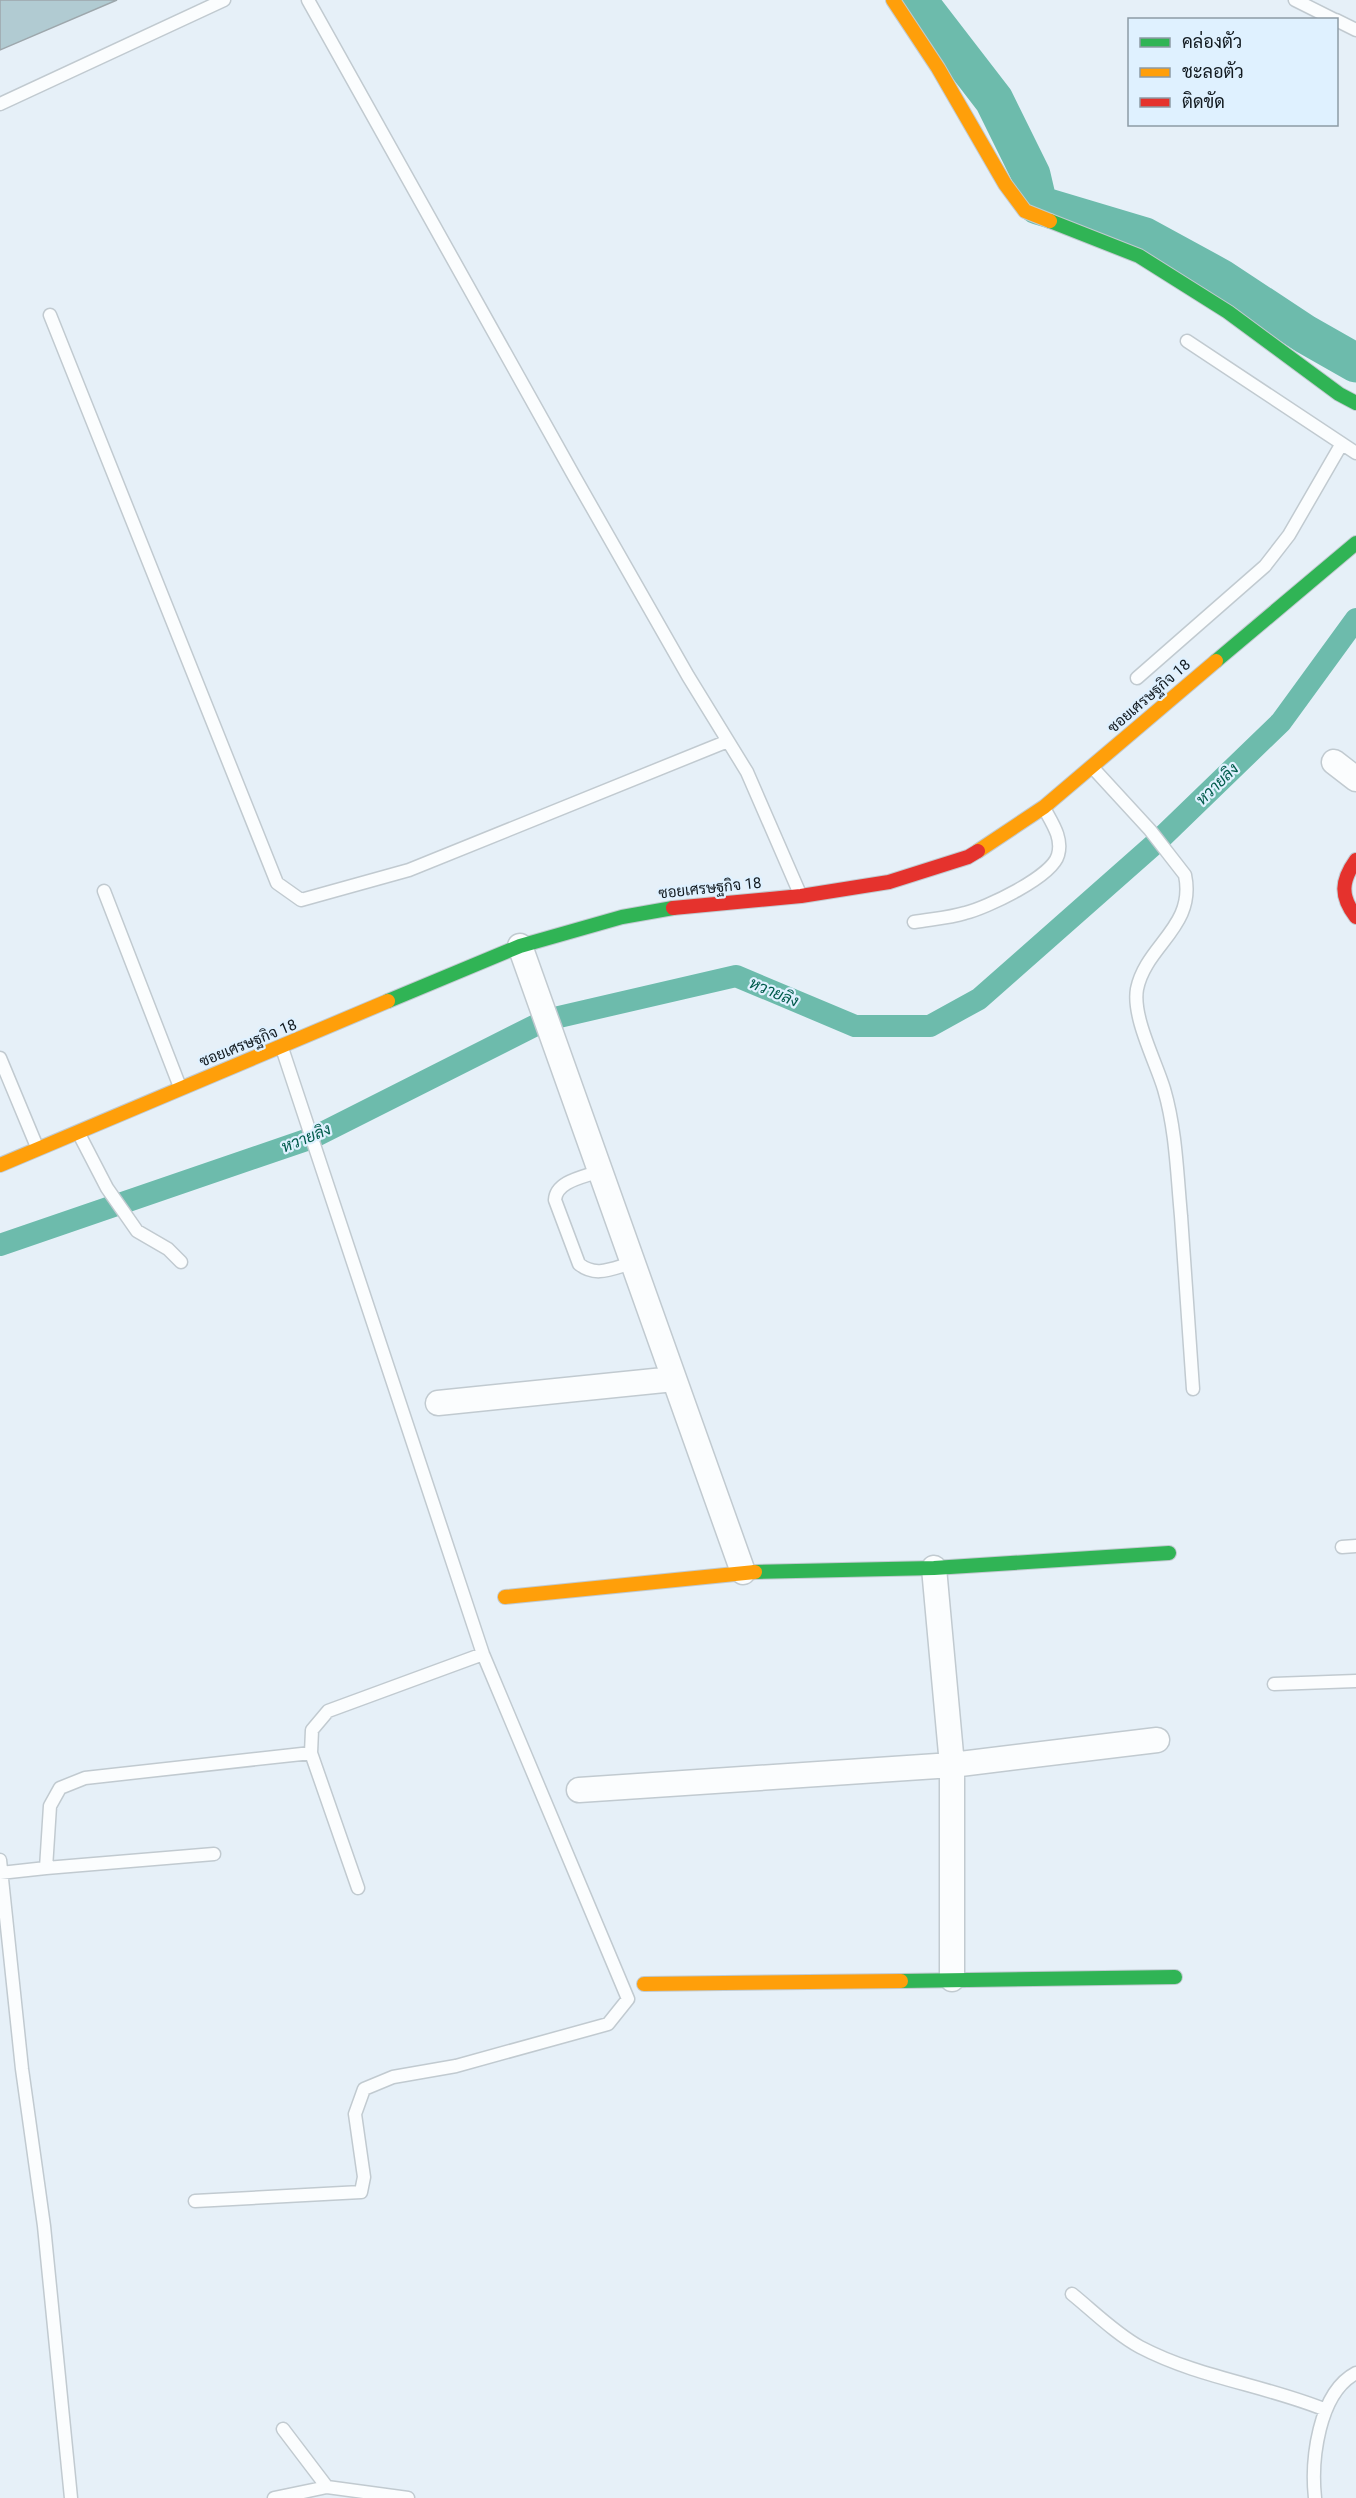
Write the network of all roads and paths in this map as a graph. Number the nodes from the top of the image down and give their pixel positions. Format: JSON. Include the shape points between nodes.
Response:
{"nodes":[{"id":1,"x":224,"y":0,"type":"edge"},
{"id":2,"x":308,"y":0,"type":"edge"},
{"id":3,"x":893,"y":0,"type":"edge"},
{"id":4,"x":1294,"y":0,"type":"edge"},
{"id":5,"x":1332,"y":18,"type":"edge"},
{"id":6,"x":1338,"y":21,"type":"edge"},
{"id":7,"x":1356,"y":30,"type":"edge"},
{"id":8,"x":0,"y":104,"type":"edge"},
{"id":9,"x":50,"y":315,"type":"dead end"},
{"id":10,"x":1187,"y":341,"type":"dead end"},
{"id":11,"x":1356,"y":403,"type":"edge"},
{"id":12,"x":1341,"y":445,"type":"junction"},
{"id":13,"x":1356,"y":453,"type":"edge"},
{"id":14,"x":1356,"y":543,"type":"edge"},
{"id":15,"x":1137,"y":678,"type":"dead end"},
{"id":16,"x":728,"y":741,"type":"junction"},
{"id":17,"x":1334,"y":762,"type":"dead end"},
{"id":18,"x":1092,"y":767,"type":"junction"},
{"id":19,"x":1356,"y":779,"type":"edge"},
{"id":20,"x":1044,"y":807,"type":"junction"},
{"id":21,"x":1356,"y":860,"type":"edge"},
{"id":22,"x":104,"y":891,"type":"dead end"},
{"id":23,"x":801,"y":896,"type":"junction"},
{"id":24,"x":1356,"y":917,"type":"edge"},
{"id":25,"x":914,"y":922,"type":"dead end"},
{"id":26,"x":520,"y":946,"type":"junction"},
{"id":27,"x":282,"y":1047,"type":"junction"},
{"id":28,"x":0,"y":1058,"type":"edge"},
{"id":29,"x":180,"y":1088,"type":"junction"},
{"id":30,"x":78,"y":1131,"type":"junction"},
{"id":31,"x":37,"y":1149,"type":"junction"},
{"id":32,"x":0,"y":1165,"type":"edge"},
{"id":33,"x":600,"y":1171,"type":"junction"},
{"id":34,"x":181,"y":1262,"type":"dead end"},
{"id":35,"x":632,"y":1263,"type":"junction"},
{"id":36,"x":674,"y":1379,"type":"junction"},
{"id":37,"x":1193,"y":1389,"type":"dead end"},
{"id":38,"x":438,"y":1403,"type":"dead end"},
{"id":39,"x":1356,"y":1546,"type":"edge"},
{"id":40,"x":1342,"y":1547,"type":"dead end"},
{"id":41,"x":1169,"y":1553,"type":"dead end"},
{"id":42,"x":934,"y":1568,"type":"junction"},
{"id":43,"x":743,"y":1572,"type":"junction"},
{"id":44,"x":505,"y":1597,"type":"dead end"},
{"id":45,"x":483,"y":1654,"type":"junction"},
{"id":46,"x":1356,"y":1681,"type":"edge"},
{"id":47,"x":1274,"y":1684,"type":"dead end"},
{"id":48,"x":1157,"y":1740,"type":"dead end"},
{"id":49,"x":311,"y":1753,"type":"junction"},
{"id":50,"x":952,"y":1766,"type":"junction"},
{"id":51,"x":579,"y":1790,"type":"dead end"},
{"id":52,"x":214,"y":1854,"type":"dead end"},
{"id":53,"x":0,"y":1868,"type":"edge"},
{"id":54,"x":46,"y":1868,"type":"junction"},
{"id":55,"x":358,"y":1888,"type":"dead end"},
{"id":56,"x":1175,"y":1977,"type":"dead end"},
{"id":57,"x":952,"y":1979,"type":"junction"},
{"id":58,"x":644,"y":1984,"type":"dead end"},
{"id":59,"x":195,"y":2201,"type":"dead end"},
{"id":60,"x":1072,"y":2294,"type":"dead end"},
{"id":61,"x":1356,"y":2373,"type":"edge"},
{"id":62,"x":1326,"y":2410,"type":"junction"},
{"id":63,"x":283,"y":2429,"type":"dead end"},
{"id":64,"x":327,"y":2487,"type":"junction"},
{"id":65,"x":71,"y":2498,"type":"edge"},
{"id":66,"x":274,"y":2498,"type":"edge"},
{"id":67,"x":408,"y":2498,"type":"edge"},
{"id":68,"x":1315,"y":2498,"type":"edge"}],
"edges":[{"from":1,"to":8,"type":"lane"},
{"from":2,"to":16,"type":"lane","via":[[574,476]]},
{"from":3,"to":11,"type":"street","via":[[1025,211],[1139,256],[1228,312]]},
{"from":4,"to":5,"type":"lane"},
{"from":6,"to":7,"type":"lane"},
{"from":9,"to":16,"type":"lane","via":[[277,883],[302,900],[410,870]]},
{"from":10,"to":12,"type":"lane"},
{"from":12,"to":13,"type":"lane"},
{"from":12,"to":15,"type":"lane","via":[[1289,535],[1265,566]]},
{"from":14,"to":18,"type":"street","name":"ซอยเศรษฐกิจ 18"},
{"from":16,"to":23,"type":"lane","via":[[747,772]]},
{"from":17,"to":19,"type":"street"},
{"from":18,"to":20,"type":"street","name":"ซอยเศรษฐกิจ 18"},
{"from":18,"to":37,"type":"lane","via":[[1185,875],[1187,894],[1177,925],[1145,968],[1137,989],[1138,1009],[1169,1104]]},
{"from":20,"to":23,"type":"street","name":"ซอยเศรษฐกิจ 18","via":[[959,860],[889,882]]},
{"from":20,"to":25,"type":"lane","via":[[1059,837],[1060,848],[1058,858],[1036,879],[966,913]]},
{"from":21,"to":24,"type":"street","via":[[1342,879],[1342,891]]},
{"from":22,"to":29,"type":"lane"},
{"from":23,"to":26,"type":"street","name":"ซอยเศรษฐกิจ 18","via":[[685,906],[622,917]]},
{"from":26,"to":27,"type":"street","name":"ซอยเศรษฐกิจ 18"},
{"from":26,"to":33,"type":"street"},
{"from":27,"to":29,"type":"street","name":"ซอยเศรษฐกิจ 18"},
{"from":27,"to":45,"type":"lane"},
{"from":28,"to":31,"type":"lane"},
{"from":29,"to":30,"type":"street","name":"ซอยเศรษฐกิจ 18"},
{"from":30,"to":31,"type":"street","name":"ซอยเศรษฐกิจ 18"},
{"from":30,"to":34,"type":"lane","via":[[107,1188],[136,1230],[168,1249]]},
{"from":31,"to":32,"type":"street","name":"ซอยเศรษฐกิจ 18"},
{"from":33,"to":35,"type":"street"},
{"from":33,"to":35,"type":"lane","via":[[561,1186],[555,1200],[579,1264],[597,1272]]},
{"from":35,"to":36,"type":"street"},
{"from":36,"to":38,"type":"street"},
{"from":36,"to":43,"type":"street"},
{"from":39,"to":40,"type":"lane"},
{"from":41,"to":42,"type":"street"},
{"from":42,"to":43,"type":"street"},
{"from":42,"to":50,"type":"street"},
{"from":43,"to":44,"type":"street"},
{"from":45,"to":49,"type":"lane","via":[[328,1711],[312,1730]]},
{"from":45,"to":59,"type":"lane","via":[[628,1999],[608,2024],[456,2066],[393,2077],[364,2089],[356,2114],[364,2177],[361,2192]]},
{"from":46,"to":47,"type":"lane"},
{"from":48,"to":50,"type":"street"},
{"from":49,"to":54,"type":"lane","via":[[85,1778],[60,1788],[50,1806]]},
{"from":49,"to":55,"type":"lane"},
{"from":50,"to":51,"type":"street"},
{"from":50,"to":57,"type":"street"},
{"from":52,"to":54,"type":"lane"},
{"from":53,"to":54,"type":"lane"},
{"from":53,"to":65,"type":"lane","via":[[44,2226]]},
{"from":56,"to":57,"type":"street"},
{"from":57,"to":58,"type":"street"},
{"from":60,"to":62,"type":"lane","via":[[1139,2347],[1203,2374],[1294,2397]]},
{"from":61,"to":62,"type":"lane","via":[[1340,2387]]},
{"from":62,"to":68,"type":"lane","via":[[1315,2458]]},
{"from":63,"to":64,"type":"lane"},
{"from":64,"to":66,"type":"lane"},
{"from":64,"to":67,"type":"lane"}]}
